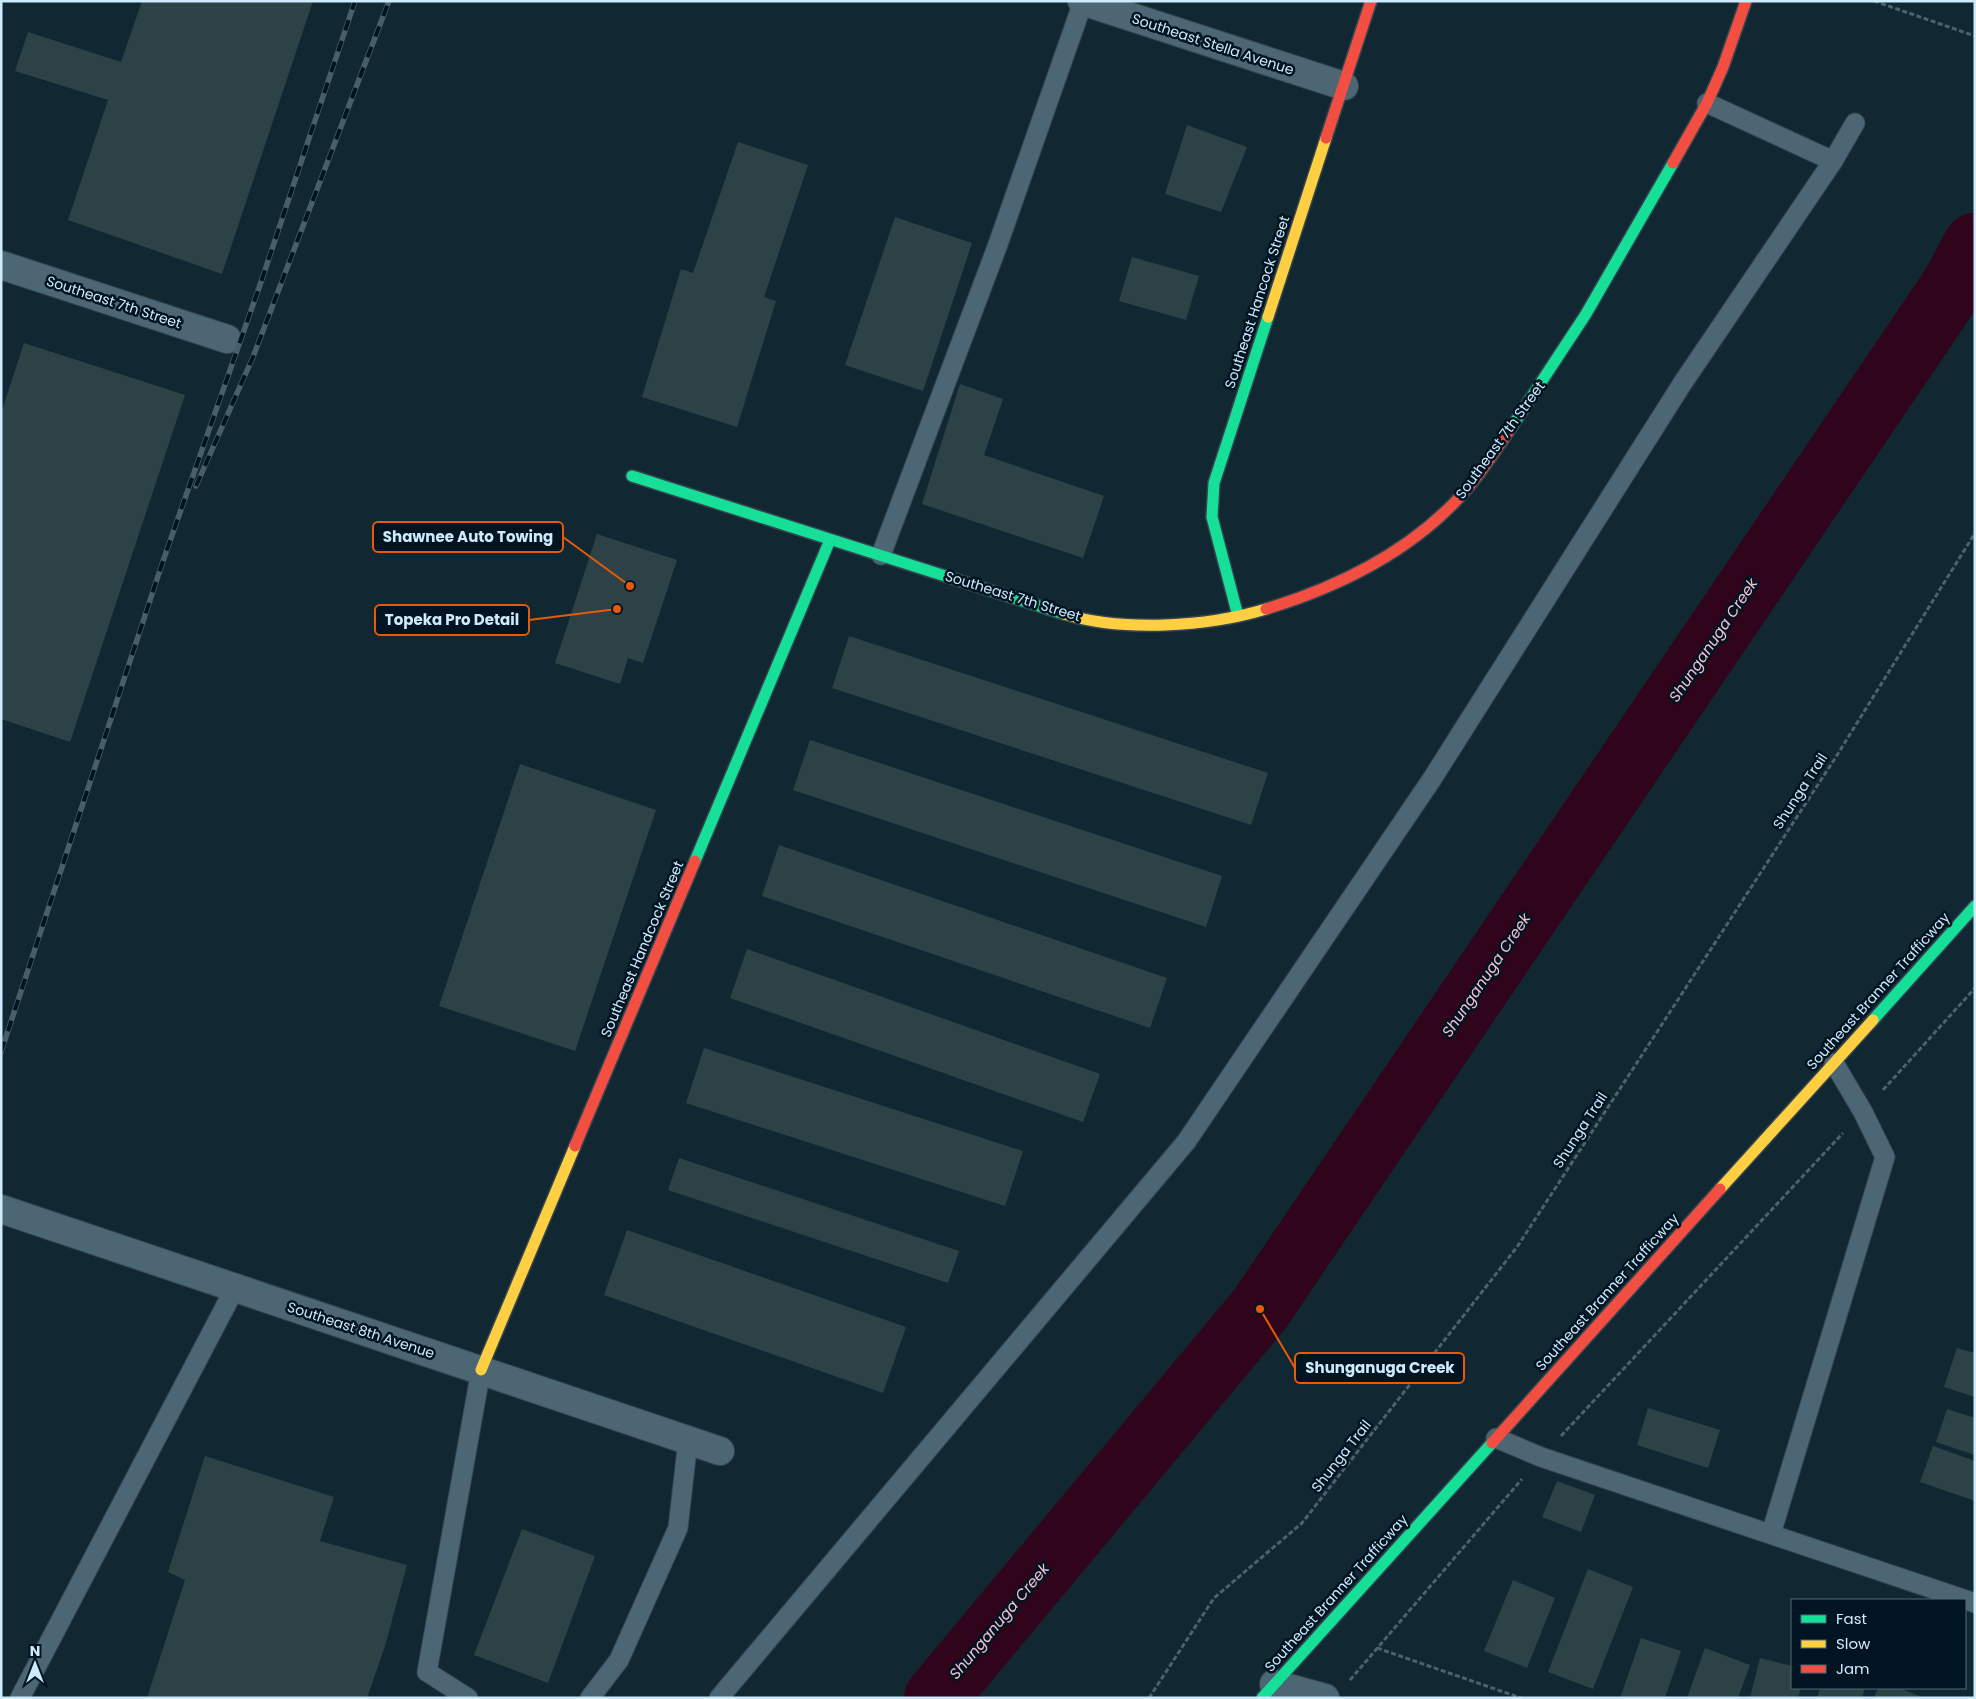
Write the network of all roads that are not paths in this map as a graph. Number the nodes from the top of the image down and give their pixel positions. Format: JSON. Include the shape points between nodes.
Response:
{"nodes":[{"id":1,"x":1082,"y":1,"type":"edge"},
{"id":2,"x":1371,"y":1,"type":"edge"},
{"id":3,"x":1746,"y":1,"type":"edge"},
{"id":4,"x":1344,"y":86,"type":"junction"},
{"id":5,"x":1707,"y":103,"type":"junction"},
{"id":6,"x":1855,"y":123,"type":"dead end"},
{"id":7,"x":1833,"y":161,"type":"junction"},
{"id":8,"x":1,"y":265,"type":"edge"},
{"id":9,"x":227,"y":339,"type":"dead end"},
{"id":10,"x":632,"y":476,"type":"dead end"},
{"id":11,"x":830,"y":540,"type":"junction"},
{"id":12,"x":881,"y":556,"type":"junction"},
{"id":13,"x":1238,"y":616,"type":"junction"},
{"id":14,"x":1975,"y":906,"type":"edge"},
{"id":15,"x":1834,"y":1063,"type":"junction"},
{"id":16,"x":1,"y":1209,"type":"edge"},
{"id":17,"x":235,"y":1288,"type":"junction"},
{"id":18,"x":481,"y":1370,"type":"junction"},
{"id":19,"x":1496,"y":1438,"type":"junction"},
{"id":20,"x":688,"y":1440,"type":"junction"},
{"id":21,"x":720,"y":1450,"type":"dead end"},
{"id":22,"x":1771,"y":1534,"type":"junction"},
{"id":23,"x":1960,"y":1599,"type":"edge"},
{"id":24,"x":1268,"y":1691,"type":"edge"},
{"id":25,"x":1335,"y":1692,"type":"edge"},
{"id":26,"x":20,"y":1698,"type":"edge"},
{"id":27,"x":468,"y":1698,"type":"edge"},
{"id":28,"x":590,"y":1698,"type":"edge"},
{"id":29,"x":719,"y":1698,"type":"edge"}],
"edges":[{"from":1,"to":4,"type":"street","name":"Southeast Stella Avenue"},
{"from":1,"to":12,"type":"lane","via":[[997,247]]},
{"from":2,"to":4,"type":"street","name":"Southeast Hancock Street"},
{"from":3,"to":5,"type":"street","name":"Southeast 7th Street"},
{"from":4,"to":13,"type":"street","name":"Southeast Hancock Street","via":[[1214,483],[1212,517]]},
{"from":5,"to":7,"type":"lane"},
{"from":5,"to":13,"type":"street","name":"Southeast 7th Street","via":[[1571,339],[1519,418],[1462,495],[1438,518],[1379,561],[1331,587],[1269,609]]},
{"from":6,"to":7,"type":"lane"},
{"from":7,"to":29,"type":"lane","via":[[1682,384],[1432,779],[1186,1142]]},
{"from":8,"to":9,"type":"street","name":"Southeast 7th Street"},
{"from":10,"to":11,"type":"street","name":"Southeast 7th Street"},
{"from":11,"to":12,"type":"street","name":"Southeast 7th Street"},
{"from":11,"to":18,"type":"street","name":"Southeast Handcock Street"},
{"from":12,"to":13,"type":"street","name":"Southeast 7th Street","via":[[1072,616],[1134,624],[1196,622]]},
{"from":14,"to":15,"type":"street","name":"Southeast Branner Trafficway"},
{"from":15,"to":19,"type":"street","name":"Southeast Branner Trafficway"},
{"from":15,"to":22,"type":"lane","via":[[1885,1157]]},
{"from":16,"to":17,"type":"street","name":"Southeast 8th Avenue"},
{"from":17,"to":18,"type":"street","name":"Southeast 8th Avenue"},
{"from":17,"to":26,"type":"lane"},
{"from":18,"to":20,"type":"street","name":"Southeast 8th Avenue"},
{"from":18,"to":27,"type":"lane","via":[[427,1672]]},
{"from":19,"to":22,"type":"lane","via":[[1541,1457]]},
{"from":19,"to":24,"type":"street","name":"Southeast Branner Trafficway"},
{"from":20,"to":21,"type":"street","name":"Southeast 8th Avenue"},
{"from":20,"to":28,"type":"lane","via":[[678,1528],[619,1660]]},
{"from":22,"to":23,"type":"lane"},
{"from":24,"to":25,"type":"street"}]}
